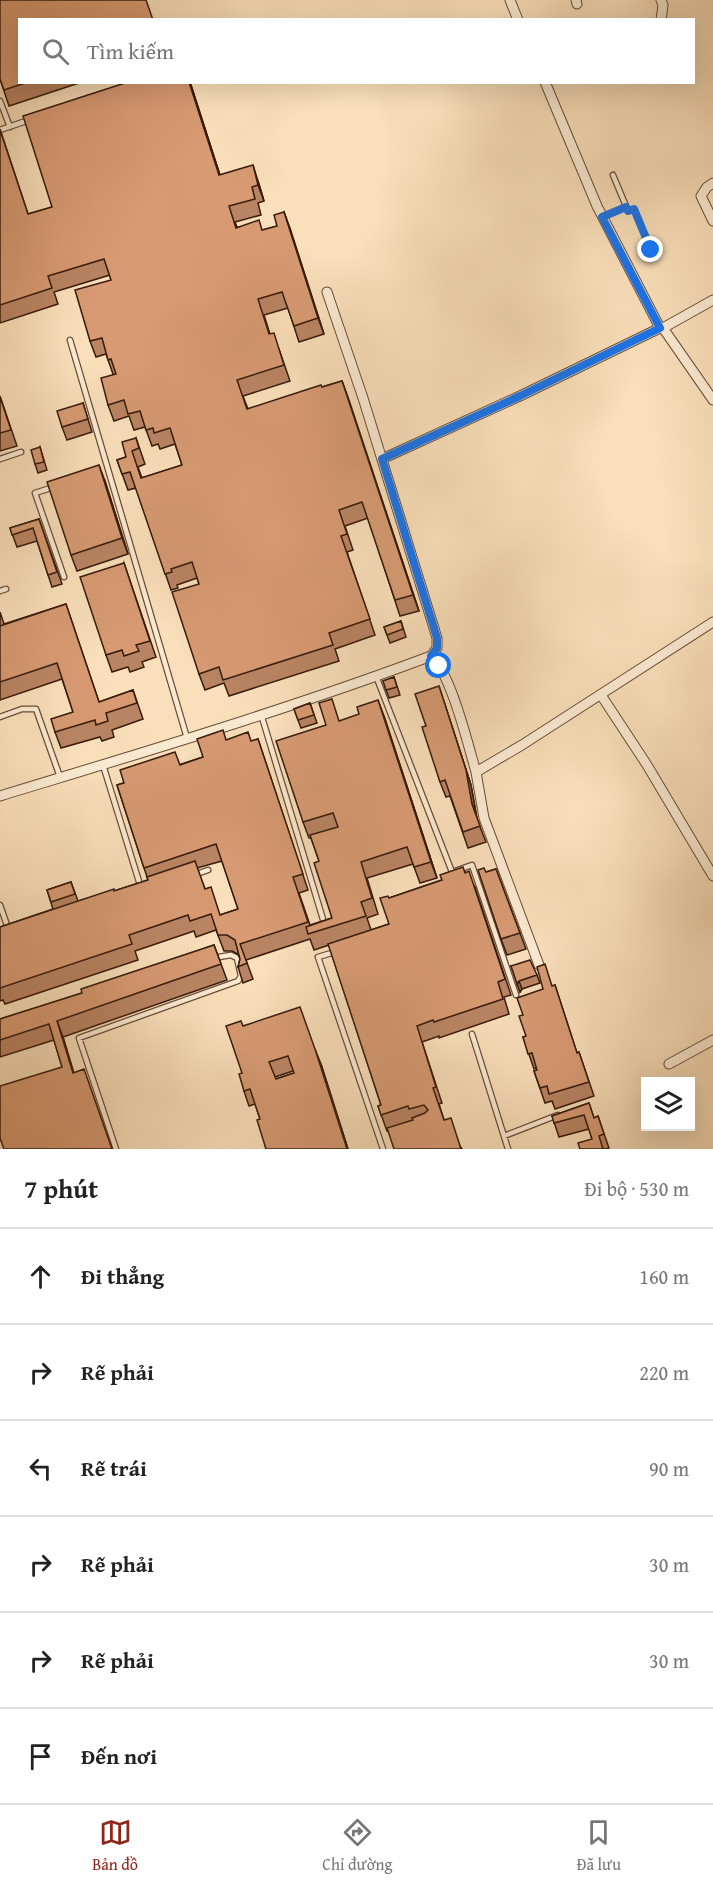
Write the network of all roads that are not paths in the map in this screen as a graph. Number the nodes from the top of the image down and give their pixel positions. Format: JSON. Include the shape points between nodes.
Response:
{"nodes":[{"id":1,"x":510,"y":0,"type":"edge"},
{"id":2,"x":662,"y":0,"type":"edge"},
{"id":3,"x":517,"y":18,"type":"edge"},
{"id":4,"x":661,"y":18,"type":"edge"},
{"id":5,"x":546,"y":84,"type":"edge"},
{"id":6,"x":0,"y":101,"type":"edge"},
{"id":7,"x":32,"y":119,"type":"edge"},
{"id":8,"x":10,"y":127,"type":"junction"},
{"id":9,"x":0,"y":130,"type":"edge"},
{"id":10,"x":613,"y":175,"type":"dead end"},
{"id":11,"x":713,"y":183,"type":"edge"},
{"id":12,"x":626,"y":207,"type":"junction"},
{"id":13,"x":602,"y":217,"type":"junction"},
{"id":14,"x":713,"y":221,"type":"edge"},
{"id":15,"x":651,"y":250,"type":"dead end"},
{"id":16,"x":327,"y":292,"type":"dead end"},
{"id":17,"x":713,"y":300,"type":"edge"},
{"id":18,"x":662,"y":328,"type":"junction"},
{"id":19,"x":70,"y":340,"type":"dead end"},
{"id":20,"x":710,"y":389,"type":"edge"},
{"id":21,"x":713,"y":400,"type":"edge"},
{"id":22,"x":21,"y":452,"type":"dead end"},
{"id":23,"x":0,"y":459,"type":"edge"},
{"id":24,"x":382,"y":459,"type":"junction"},
{"id":25,"x":108,"y":467,"type":"junction"},
{"id":26,"x":98,"y":471,"type":"edge"},
{"id":27,"x":56,"y":486,"type":"edge"},
{"id":28,"x":64,"y":577,"type":"dead end"},
{"id":29,"x":6,"y":589,"type":"dead end"},
{"id":30,"x":0,"y":591,"type":"edge"},
{"id":31,"x":713,"y":622,"type":"edge"},
{"id":32,"x":431,"y":656,"type":"junction"},
{"id":33,"x":376,"y":676,"type":"junction"},
{"id":34,"x":601,"y":695,"type":"junction"},
{"id":35,"x":261,"y":714,"type":"junction"},
{"id":36,"x":0,"y":717,"type":"edge"},
{"id":37,"x":187,"y":738,"type":"junction"},
{"id":38,"x":103,"y":765,"type":"junction"},
{"id":39,"x":476,"y":772,"type":"junction"},
{"id":40,"x":60,"y":777,"type":"junction"},
{"id":41,"x":0,"y":796,"type":"edge"},
{"id":42,"x":208,"y":870,"type":"dead end"},
{"id":43,"x":713,"y":876,"type":"edge"},
{"id":44,"x":186,"y":878,"type":"edge"},
{"id":45,"x":142,"y":892,"type":"edge"},
{"id":46,"x":0,"y":905,"type":"edge"},
{"id":47,"x":325,"y":926,"type":"edge"},
{"id":48,"x":21,"y":931,"type":"edge"},
{"id":49,"x":10,"y":934,"type":"junction"},
{"id":50,"x":0,"y":937,"type":"edge"},
{"id":51,"x":340,"y":950,"type":"edge"},
{"id":52,"x":210,"y":959,"type":"edge"},
{"id":53,"x":539,"y":965,"type":"edge"},
{"id":54,"x":516,"y":995,"type":"dead end"},
{"id":55,"x":471,"y":1034,"type":"dead end"},
{"id":56,"x":713,"y":1040,"type":"edge"},
{"id":57,"x":669,"y":1064,"type":"dead end"},
{"id":58,"x":569,"y":1111,"type":"edge"},
{"id":59,"x":504,"y":1136,"type":"junction"},
{"id":60,"x":390,"y":1137,"type":"edge"},
{"id":61,"x":381,"y":1140,"type":"junction"},
{"id":62,"x":116,"y":1149,"type":"edge"},
{"id":63,"x":383,"y":1149,"type":"edge"},
{"id":64,"x":508,"y":1149,"type":"edge"}],
"edges":[{"from":1,"to":3,"type":"street"},
{"from":2,"to":4,"type":"street"},
{"from":5,"to":13,"type":"street"},
{"from":6,"to":8,"type":"lane"},
{"from":7,"to":8,"type":"lane"},
{"from":8,"to":9,"type":"lane"},
{"from":10,"to":12,"type":"lane"},
{"from":11,"to":14,"type":"street","via":[[700,196]]},
{"from":12,"to":13,"type":"lane"},
{"from":12,"to":15,"type":"lane","via":[[628,211],[634,209]]},
{"from":13,"to":18,"type":"street"},
{"from":16,"to":24,"type":"street"},
{"from":17,"to":18,"type":"street"},
{"from":18,"to":20,"type":"street"},
{"from":18,"to":24,"type":"street"},
{"from":19,"to":25,"type":"lane"},
{"from":20,"to":21,"type":"street"},
{"from":22,"to":23,"type":"lane"},
{"from":24,"to":32,"type":"street","via":[[437,638],[437,648]]},
{"from":25,"to":26,"type":"lane"},
{"from":25,"to":37,"type":"lane"},
{"from":27,"to":28,"type":"lane","via":[[35,493]]},
{"from":29,"to":30,"type":"lane"},
{"from":31,"to":34,"type":"street"},
{"from":32,"to":33,"type":"street"},
{"from":32,"to":39,"type":"street","via":[[445,678]]},
{"from":33,"to":35,"type":"street"},
{"from":33,"to":54,"type":"lane","via":[[452,872],[472,865]]},
{"from":34,"to":39,"type":"street"},
{"from":34,"to":43,"type":"street"},
{"from":35,"to":37,"type":"street"},
{"from":35,"to":47,"type":"lane"},
{"from":36,"to":40,"type":"lane","via":[[22,709],[36,709]]},
{"from":37,"to":38,"type":"street"},
{"from":38,"to":40,"type":"street"},
{"from":38,"to":45,"type":"lane"},
{"from":39,"to":53,"type":"street","via":[[484,818]]},
{"from":40,"to":41,"type":"street"},
{"from":42,"to":44,"type":"lane"},
{"from":46,"to":49,"type":"lane"},
{"from":48,"to":49,"type":"lane"},
{"from":49,"to":50,"type":"lane"},
{"from":51,"to":61,"type":"lane","via":[[318,957]]},
{"from":52,"to":62,"type":"lane","via":[[231,955],[237,958],[241,975],[238,981],[79,1038]]},
{"from":55,"to":59,"type":"lane"},
{"from":56,"to":57,"type":"street"},
{"from":58,"to":59,"type":"lane"},
{"from":59,"to":64,"type":"lane"},
{"from":60,"to":61,"type":"lane"},
{"from":61,"to":63,"type":"lane"}]}
